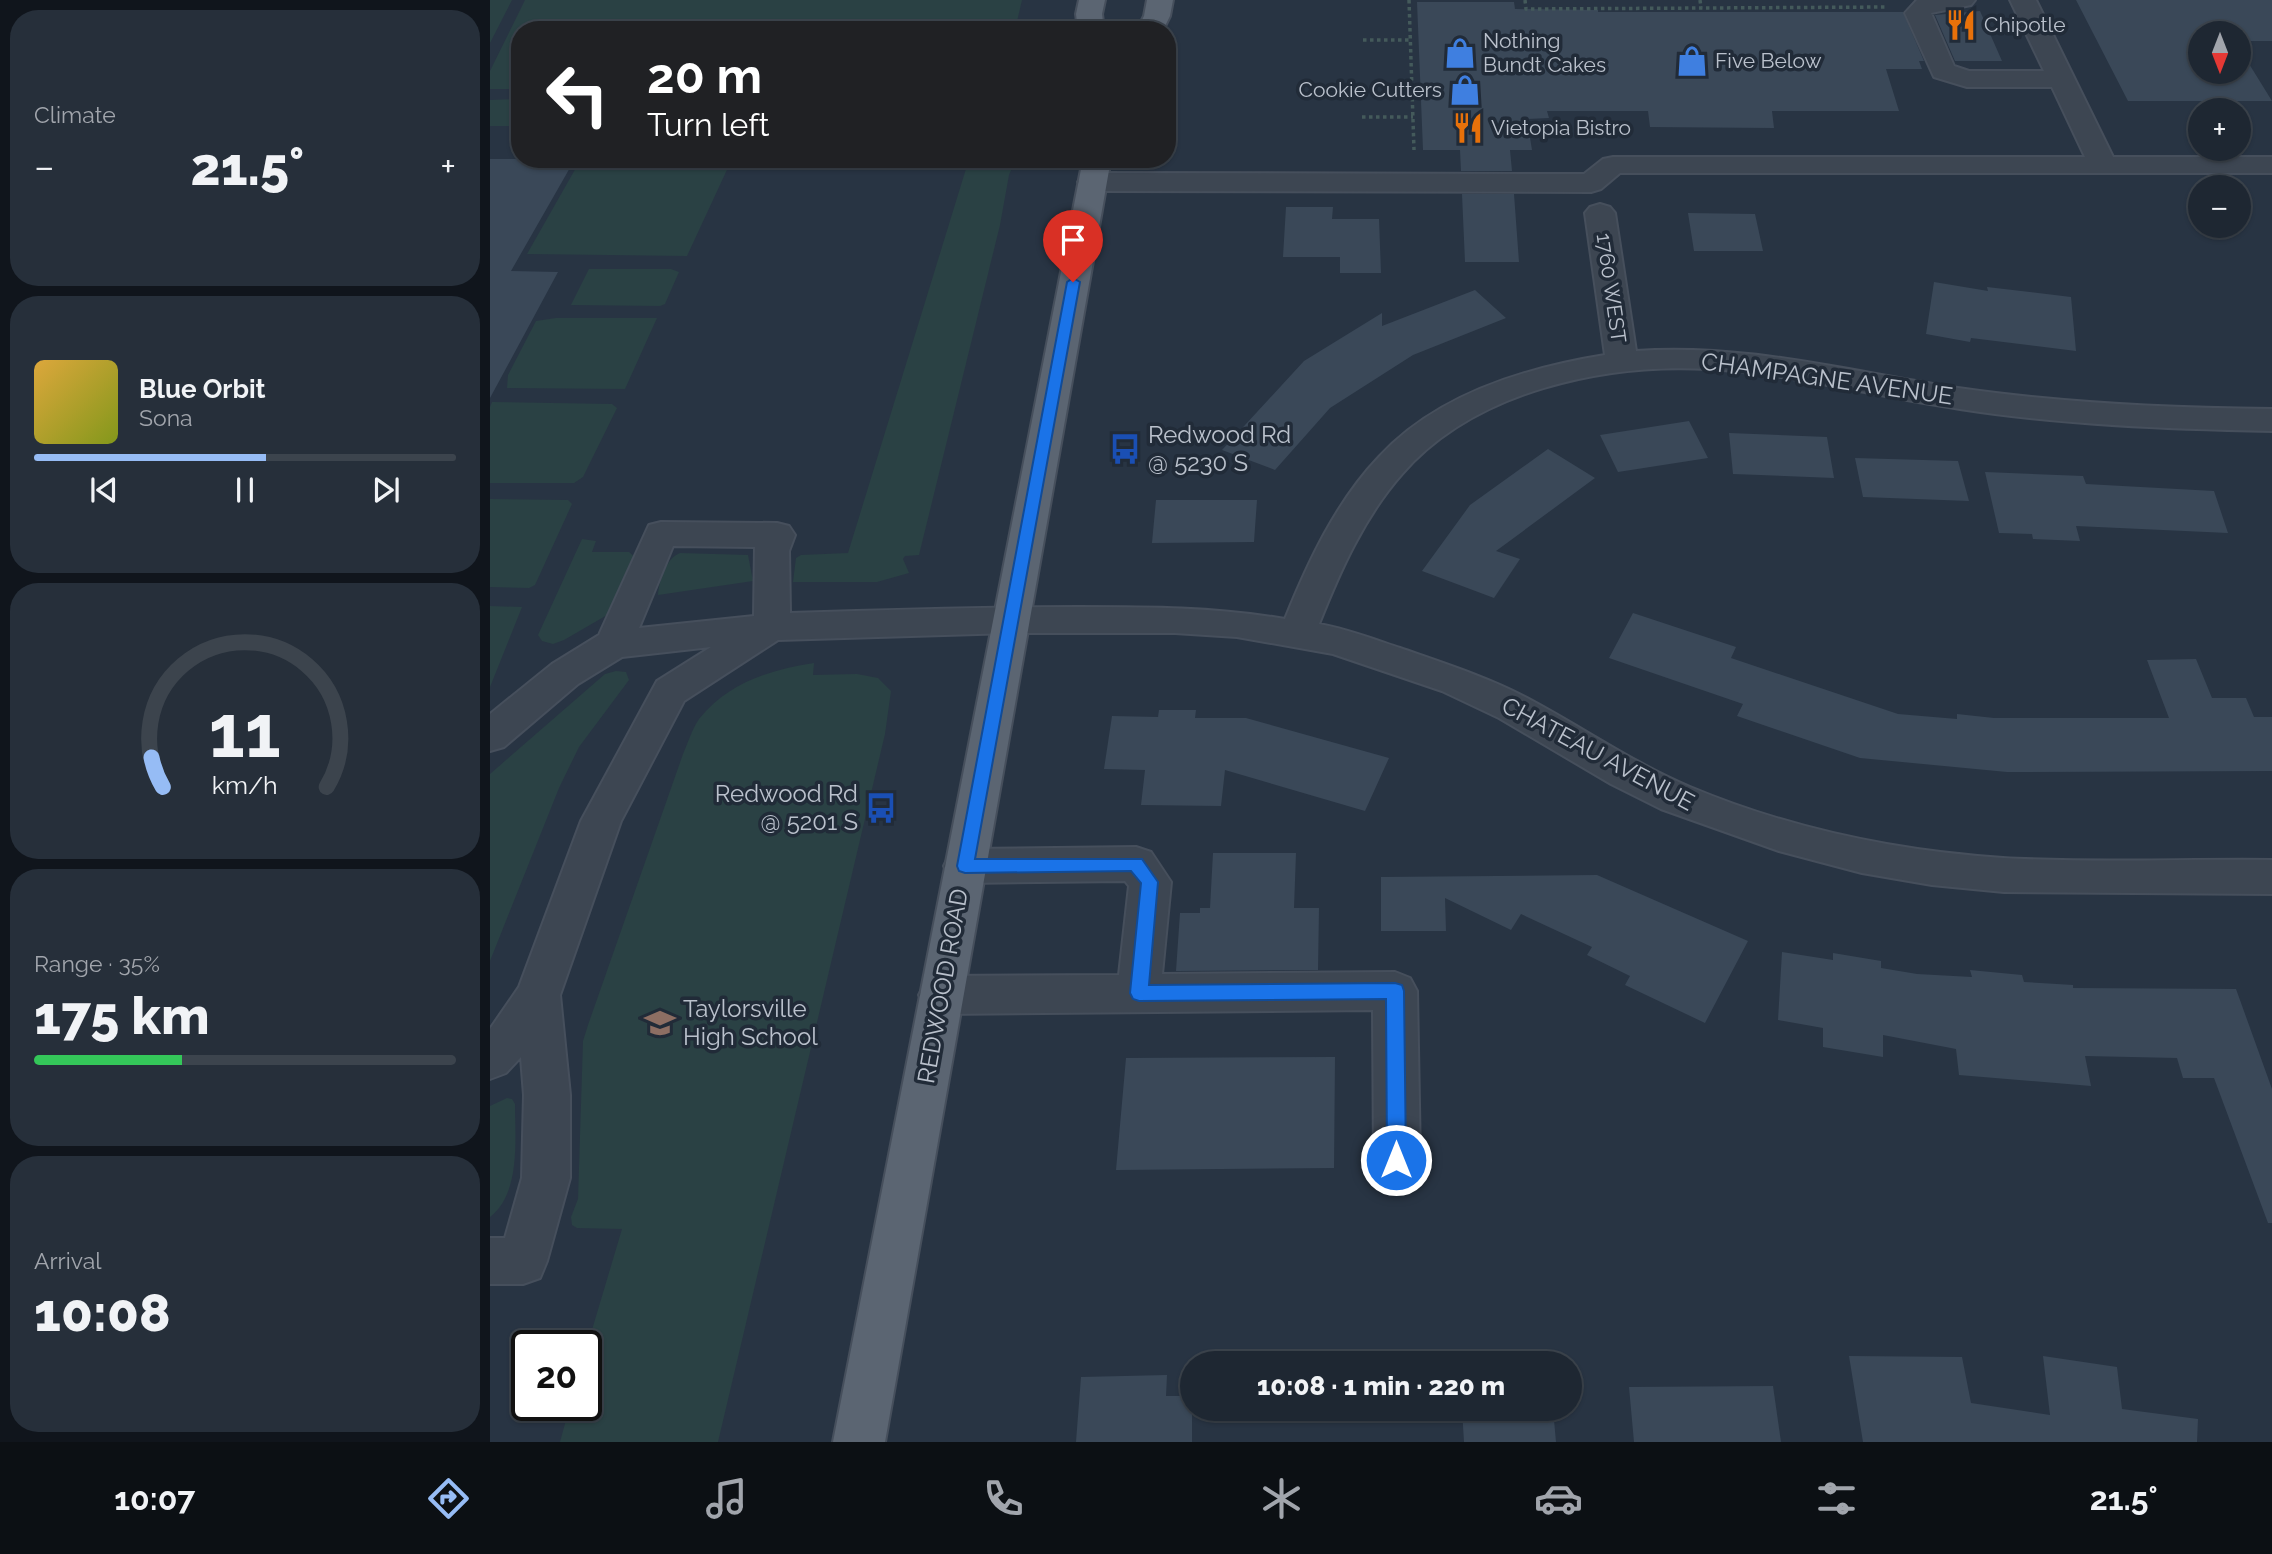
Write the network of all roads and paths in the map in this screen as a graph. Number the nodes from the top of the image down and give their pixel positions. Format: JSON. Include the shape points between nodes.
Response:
{"nodes":[{"id":1,"x":1092,"y":0,"type":"edge"},
{"id":2,"x":1160,"y":0,"type":"edge"},
{"id":3,"x":1409,"y":0,"type":"edge"},
{"id":4,"x":1525,"y":0,"type":"edge"},
{"id":5,"x":1700,"y":0,"type":"edge"},
{"id":6,"x":1962,"y":0,"type":"edge"},
{"id":7,"x":2022,"y":0,"type":"edge"},
{"id":8,"x":1888,"y":7,"type":"dead end"},
{"id":9,"x":1701,"y":8,"type":"junction"},
{"id":10,"x":1090,"y":21,"type":"edge"},
{"id":11,"x":1154,"y":21,"type":"edge"},
{"id":12,"x":1363,"y":40,"type":"dead end"},
{"id":13,"x":1410,"y":40,"type":"junction"},
{"id":14,"x":2060,"y":79,"type":"junction"},
{"id":15,"x":1362,"y":117,"type":"dead end"},
{"id":16,"x":1413,"y":117,"type":"junction"},
{"id":17,"x":1415,"y":160,"type":"dead end"},
{"id":18,"x":2103,"y":165,"type":"junction"},
{"id":19,"x":2272,"y":165,"type":"edge"},
{"id":20,"x":1094,"y":171,"type":"edge"},
{"id":21,"x":1600,"y":213,"type":"dead end"},
{"id":22,"x":1622,"y":362,"type":"junction"},
{"id":23,"x":2272,"y":420,"type":"edge"},
{"id":24,"x":1011,"y":620,"type":"junction"},
{"id":25,"x":772,"y":627,"type":"junction"},
{"id":26,"x":1297,"y":633,"type":"junction"},
{"id":27,"x":614,"y":644,"type":"junction"},
{"id":28,"x":490,"y":736,"type":"edge"},
{"id":29,"x":965,"y":866,"type":"junction"},
{"id":30,"x":2272,"y":877,"type":"edge"},
{"id":31,"x":1139,"y":993,"type":"junction"},
{"id":32,"x":538,"y":995,"type":"junction"},
{"id":33,"x":941,"y":995,"type":"junction"},
{"id":34,"x":490,"y":1059,"type":"edge"},
{"id":35,"x":1396,"y":1160,"type":"dead end"},
{"id":36,"x":506,"y":1261,"type":"edge"},
{"id":37,"x":859,"y":1442,"type":"edge"}],
"edges":[{"from":1,"to":10,"type":"main road"},
{"from":2,"to":11,"type":"main road"},
{"from":3,"to":13,"type":"path"},
{"from":4,"to":9,"type":"path","via":[[1525,9]]},
{"from":5,"to":9,"type":"path"},
{"from":6,"to":14,"type":"street","via":[[1923,6],[1918,13],[1943,71],[1967,79]]},
{"from":7,"to":14,"type":"street"},
{"from":8,"to":9,"type":"path"},
{"from":12,"to":13,"type":"path"},
{"from":13,"to":16,"type":"path"},
{"from":14,"to":18,"type":"street"},
{"from":15,"to":16,"type":"path"},
{"from":16,"to":17,"type":"path"},
{"from":18,"to":19,"type":"street"},
{"from":18,"to":20,"type":"street","via":[[1613,165],[1591,183]]},
{"from":20,"to":24,"type":"main road","name":"REDWOOD ROAD"},
{"from":21,"to":22,"type":"street","name":"1760 WEST"},
{"from":22,"to":23,"type":"street","name":"CHAMPAGNE AVENUE","via":[[1708,359],[1962,399],[2114,414]]},
{"from":22,"to":26,"type":"street","name":"CHAMPAGNE AVENUE","via":[[1580,369],[1467,407],[1392,463],[1349,521]]},
{"from":24,"to":25,"type":"street","name":"CHATEAU AVENUE"},
{"from":24,"to":26,"type":"street","name":"CHATEAU AVENUE","via":[[1175,620]]},
{"from":24,"to":29,"type":"main road","name":"REDWOOD ROAD"},
{"from":25,"to":27,"type":"street","name":"CHATEAU AVENUE"},
{"from":25,"to":27,"type":"street","via":[[771,551],[777,535],[661,534]]},
{"from":25,"to":32,"type":"street","via":[[670,691],[601,821]]},
{"from":26,"to":30,"type":"street","name":"CHATEAU AVENUE","via":[[1336,641],[1455,681],[1675,798],[1779,835],[1861,856],[2004,875]]},
{"from":27,"to":28,"type":"street","via":[[565,674]]},
{"from":29,"to":31,"type":"street","via":[[1136,864],[1150,882]]},
{"from":29,"to":33,"type":"main road","name":"REDWOOD ROAD"},
{"from":31,"to":33,"type":"street"},
{"from":31,"to":35,"type":"street","via":[[1395,991]]},
{"from":32,"to":34,"type":"street","via":[[509,1040]]},
{"from":32,"to":36,"type":"street","via":[[547,1095],[546,1178]]},
{"from":33,"to":37,"type":"main road","name":"REDWOOD ROAD"}]}
